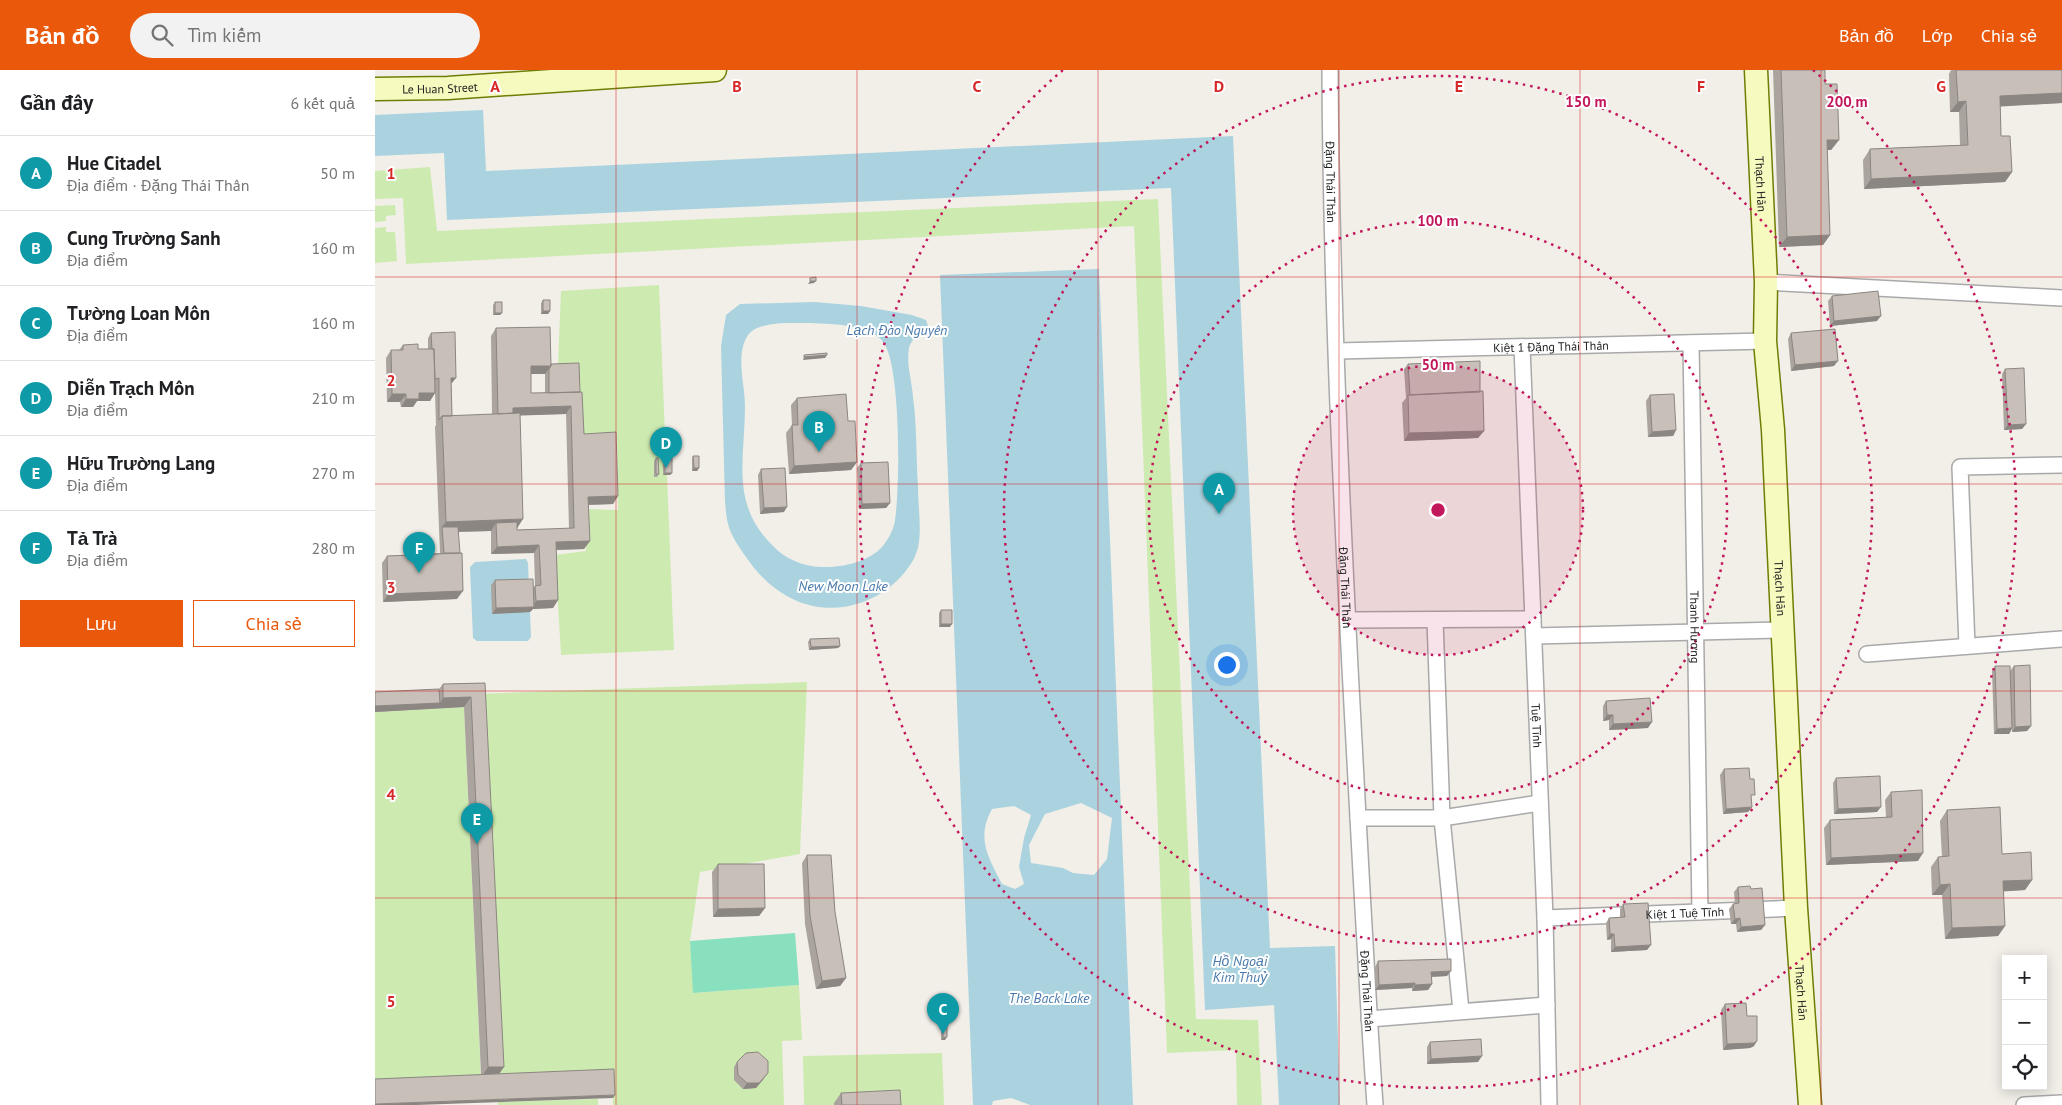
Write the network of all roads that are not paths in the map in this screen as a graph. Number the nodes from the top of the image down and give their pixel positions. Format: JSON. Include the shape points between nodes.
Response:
{"nodes":[{"id":1,"x":715,"y":70,"type":"edge"},
{"id":2,"x":1330,"y":70,"type":"edge"},
{"id":3,"x":1756,"y":70,"type":"edge"},
{"id":4,"x":669,"y":72,"type":"edge"},
{"id":5,"x":375,"y":89,"type":"edge"},
{"id":6,"x":1766,"y":282,"type":"junction"},
{"id":7,"x":2062,"y":298,"type":"edge"},
{"id":8,"x":1765,"y":341,"type":"junction"},
{"id":9,"x":1691,"y":343,"type":"junction"},
{"id":10,"x":1522,"y":347,"type":"junction"},
{"id":11,"x":1337,"y":351,"type":"junction"},
{"id":12,"x":2062,"y":465,"type":"edge"},
{"id":13,"x":1533,"y":619,"type":"junction"},
{"id":14,"x":1348,"y":620,"type":"junction"},
{"id":15,"x":1435,"y":620,"type":"junction"},
{"id":16,"x":1783,"y":630,"type":"junction"},
{"id":17,"x":1695,"y":632,"type":"junction"},
{"id":18,"x":1534,"y":636,"type":"junction"},
{"id":19,"x":2062,"y":639,"type":"edge"},
{"id":20,"x":1967,"y":646,"type":"junction"},
{"id":21,"x":1867,"y":654,"type":"dead end"},
{"id":22,"x":1540,"y":803,"type":"junction"},
{"id":23,"x":1358,"y":818,"type":"junction"},
{"id":24,"x":1442,"y":818,"type":"junction"},
{"id":25,"x":1796,"y":908,"type":"junction"},
{"id":26,"x":1700,"y":912,"type":"junction"},
{"id":27,"x":1545,"y":918,"type":"junction"},
{"id":28,"x":1547,"y":1004,"type":"junction"},
{"id":29,"x":1461,"y":1012,"type":"junction"},
{"id":30,"x":1369,"y":1019,"type":"junction"},
{"id":31,"x":2062,"y":1103,"type":"edge"},
{"id":32,"x":1375,"y":1105,"type":"edge"},
{"id":33,"x":1549,"y":1105,"type":"edge"},
{"id":34,"x":1810,"y":1105,"type":"edge"},
{"id":35,"x":2024,"y":1105,"type":"edge"}],
"edges":[{"from":1,"to":4,"type":"street","name":"Le Huan Street"},
{"from":2,"to":11,"type":"street","name":"Đặng Thái Thân"},
{"from":3,"to":6,"type":"street","name":"Thạch Hãn"},
{"from":4,"to":5,"type":"street","name":"Le Huan Street","via":[[448,88]]},
{"from":6,"to":7,"type":"street"},
{"from":6,"to":8,"type":"street","name":"Thạch Hãn"},
{"from":8,"to":9,"type":"street","name":"Kiệt 1 Đặng Thái Thân"},
{"from":8,"to":16,"type":"street","name":"Thạch Hãn"},
{"from":9,"to":10,"type":"street","name":"Kiệt 1 Đặng Thái Thân"},
{"from":9,"to":17,"type":"street","name":"Thanh Hương"},
{"from":10,"to":11,"type":"street","name":"Kiệt 1 Đặng Thái Thân"},
{"from":10,"to":13,"type":"street","name":"Tuệ Tĩnh"},
{"from":11,"to":14,"type":"street","name":"Đặng Thái Thân"},
{"from":12,"to":20,"type":"street","via":[[1960,467]]},
{"from":13,"to":15,"type":"street"},
{"from":13,"to":18,"type":"street","name":"Tuệ Tĩnh"},
{"from":14,"to":15,"type":"street"},
{"from":14,"to":23,"type":"street","name":"Đặng Thái Thân"},
{"from":15,"to":24,"type":"street"},
{"from":16,"to":17,"type":"street"},
{"from":16,"to":25,"type":"street","name":"Thạch Hãn"},
{"from":17,"to":18,"type":"street"},
{"from":17,"to":26,"type":"street","name":"Thanh Hương"},
{"from":18,"to":22,"type":"street","name":"Tuệ Tĩnh"},
{"from":19,"to":20,"type":"street"},
{"from":20,"to":21,"type":"street"},
{"from":22,"to":24,"type":"street"},
{"from":22,"to":27,"type":"street","name":"Tuệ Tĩnh"},
{"from":23,"to":24,"type":"street"},
{"from":23,"to":30,"type":"street","name":"Đặng Thái Thân"},
{"from":24,"to":29,"type":"street"},
{"from":25,"to":26,"type":"street","name":"Kiệt 1 Tuệ Tĩnh"},
{"from":25,"to":34,"type":"street","name":"Thạch Hãn"},
{"from":26,"to":27,"type":"street","name":"Kiệt 1 Tuệ Tĩnh"},
{"from":27,"to":28,"type":"street","name":"Tuệ Tĩnh"},
{"from":28,"to":29,"type":"street"},
{"from":28,"to":33,"type":"street","name":"Tuệ Tĩnh"},
{"from":29,"to":30,"type":"street"},
{"from":30,"to":32,"type":"street","name":"Đặng Thái Thân"},
{"from":31,"to":35,"type":"street"}]}
